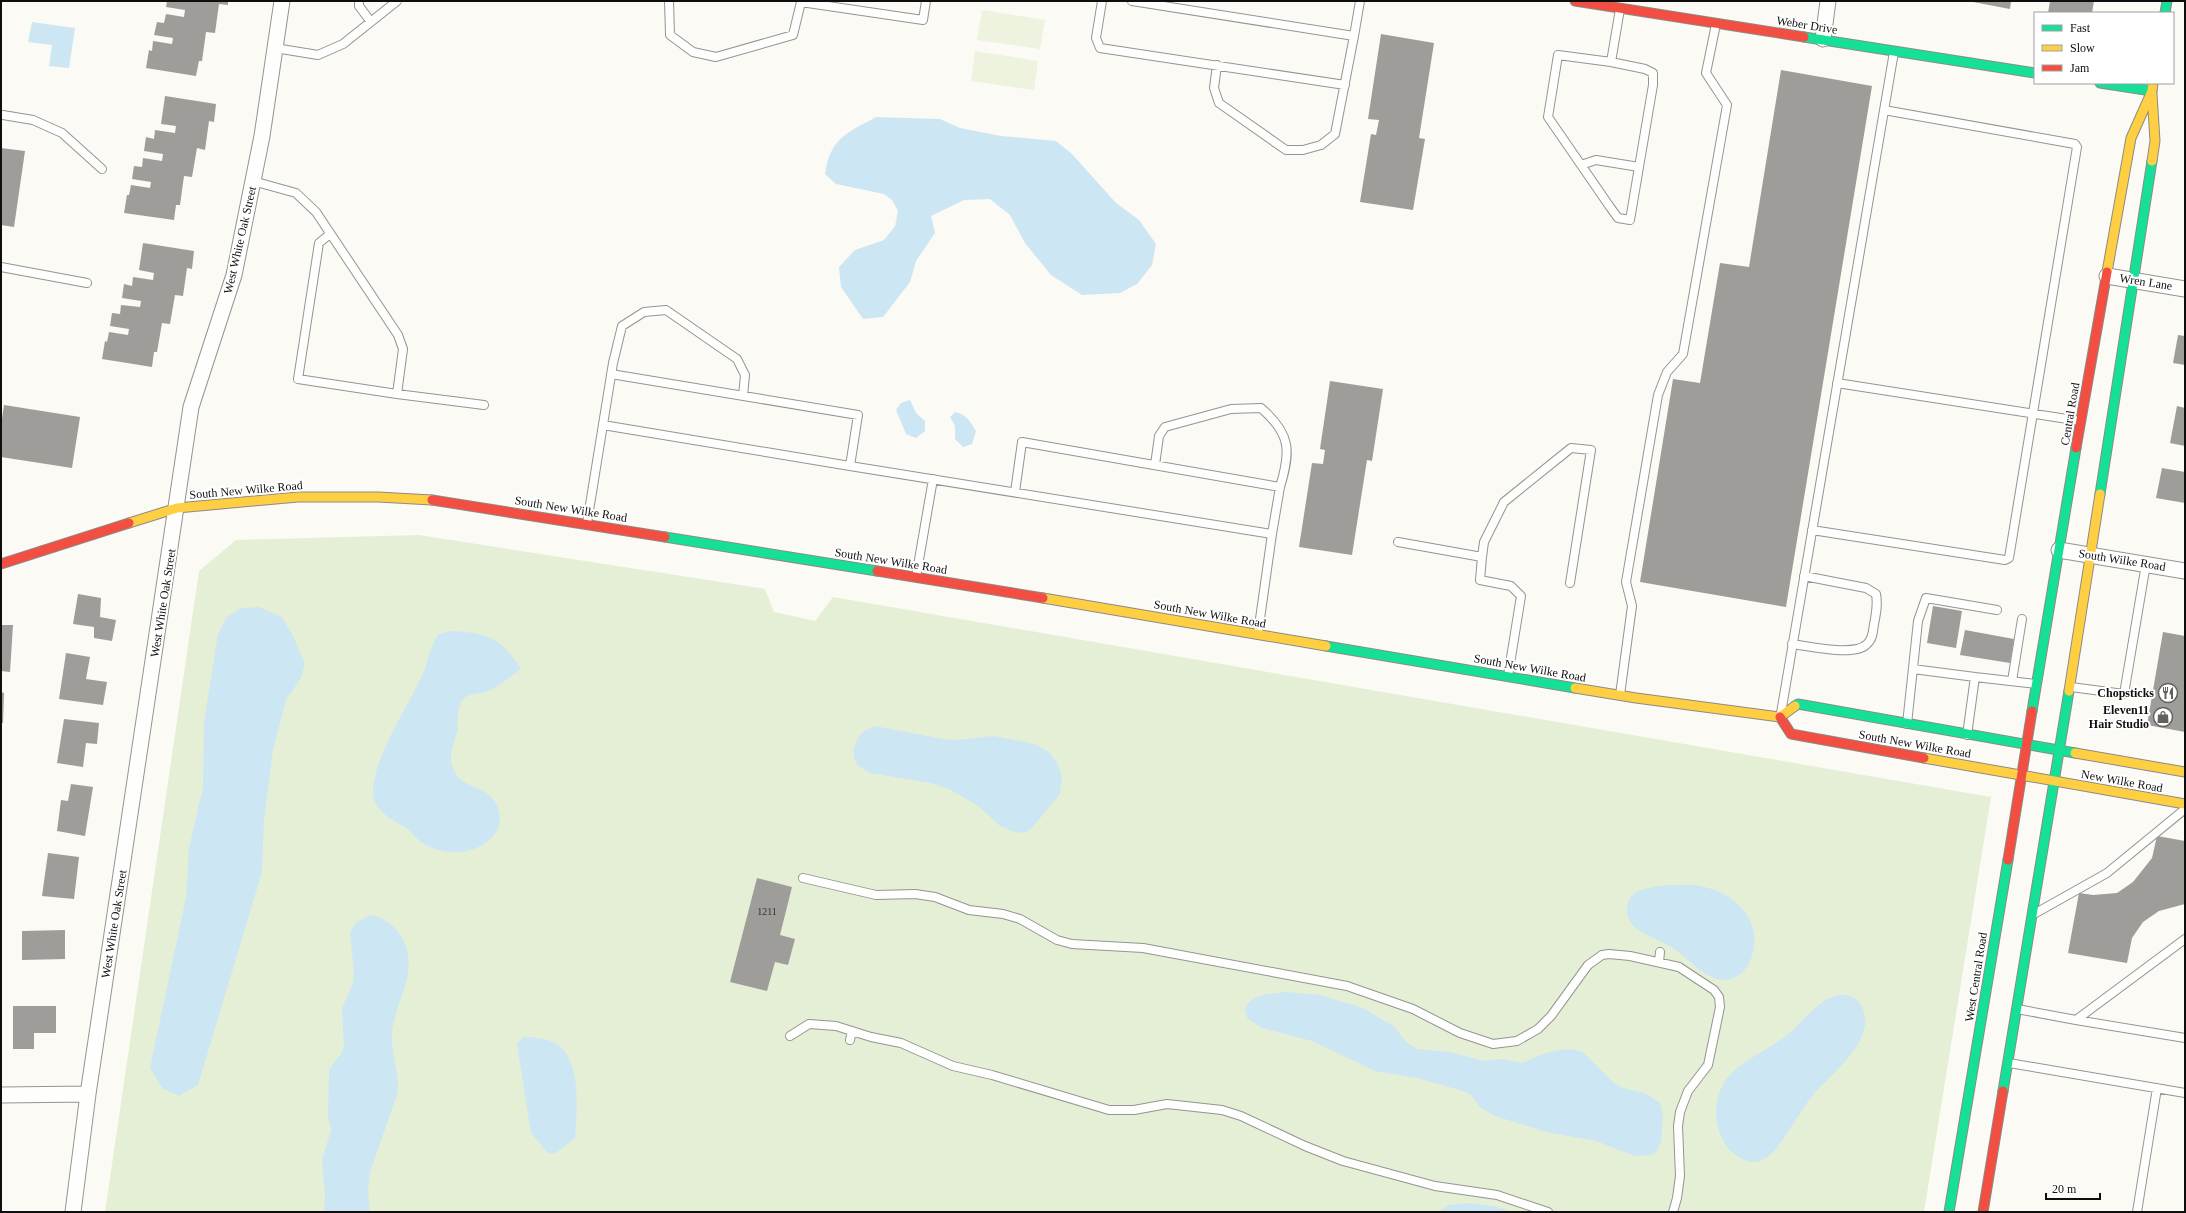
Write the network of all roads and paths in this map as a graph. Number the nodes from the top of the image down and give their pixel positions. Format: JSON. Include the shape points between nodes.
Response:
{"nodes":[{"id":1,"x":282,"y":1,"type":"edge"},
{"id":2,"x":359,"y":1,"type":"edge"},
{"id":3,"x":397,"y":1,"type":"edge"},
{"id":4,"x":669,"y":1,"type":"edge"},
{"id":5,"x":798,"y":1,"type":"edge"},
{"id":6,"x":926,"y":1,"type":"edge"},
{"id":7,"x":1102,"y":1,"type":"edge"},
{"id":8,"x":1132,"y":1,"type":"edge"},
{"id":9,"x":1360,"y":1,"type":"edge"},
{"id":10,"x":1575,"y":1,"type":"edge"},
{"id":11,"x":1828,"y":1,"type":"edge"},
{"id":12,"x":2166,"y":1,"type":"edge"},
{"id":13,"x":1620,"y":8,"type":"junction"},
{"id":14,"x":2164,"y":12,"type":"edge"},
{"id":15,"x":371,"y":22,"type":"junction"},
{"id":16,"x":1716,"y":23,"type":"junction"},
{"id":17,"x":1354,"y":36,"type":"junction"},
{"id":18,"x":1823,"y":39,"type":"junction"},
{"id":19,"x":275,"y":48,"type":"junction"},
{"id":20,"x":1894,"y":51,"type":"junction"},
{"id":21,"x":1611,"y":62,"type":"junction"},
{"id":22,"x":1217,"y":65,"type":"junction"},
{"id":23,"x":2034,"y":73,"type":"edge"},
{"id":24,"x":2113,"y":84,"type":"edge"},
{"id":25,"x":1345,"y":85,"type":"junction"},
{"id":26,"x":2152,"y":87,"type":"edge"},
{"id":27,"x":1884,"y":110,"type":"junction"},
{"id":28,"x":3,"y":115,"type":"dead end"},
{"id":29,"x":1581,"y":165,"type":"junction"},
{"id":30,"x":1639,"y":167,"type":"junction"},
{"id":31,"x":102,"y":169,"type":"dead end"},
{"id":32,"x":253,"y":181,"type":"junction"},
{"id":33,"x":330,"y":234,"type":"junction"},
{"id":34,"x":1,"y":267,"type":"edge"},
{"id":35,"x":2107,"y":276,"type":"junction"},
{"id":36,"x":2133,"y":280,"type":"junction"},
{"id":37,"x":87,"y":283,"type":"dead end"},
{"id":38,"x":2185,"y":289,"type":"edge"},
{"id":39,"x":611,"y":374,"type":"junction"},
{"id":40,"x":1837,"y":383,"type":"junction"},
{"id":41,"x":397,"y":394,"type":"junction"},
{"id":42,"x":743,"y":396,"type":"junction"},
{"id":43,"x":484,"y":405,"type":"dead end"},
{"id":44,"x":2033,"y":414,"type":"junction"},
{"id":45,"x":2081,"y":421,"type":"junction"},
{"id":46,"x":603,"y":425,"type":"junction"},
{"id":47,"x":1155,"y":465,"type":"junction"},
{"id":48,"x":850,"y":466,"type":"junction"},
{"id":49,"x":933,"y":479,"type":"junction"},
{"id":50,"x":1280,"y":487,"type":"junction"},
{"id":51,"x":1015,"y":492,"type":"junction"},
{"id":52,"x":177,"y":508,"type":"junction"},
{"id":53,"x":587,"y":523,"type":"junction"},
{"id":54,"x":1812,"y":530,"type":"junction"},
{"id":55,"x":1272,"y":534,"type":"junction"},
{"id":56,"x":1398,"y":542,"type":"dead end"},
{"id":57,"x":2059,"y":550,"type":"junction"},
{"id":58,"x":2091,"y":555,"type":"junction"},
{"id":59,"x":1482,"y":557,"type":"junction"},
{"id":60,"x":1,"y":564,"type":"edge"},
{"id":61,"x":2146,"y":564,"type":"junction"},
{"id":62,"x":2185,"y":570,"type":"edge"},
{"id":63,"x":1804,"y":576,"type":"junction"},
{"id":64,"x":916,"y":577,"type":"junction"},
{"id":65,"x":1570,"y":583,"type":"dead end"},
{"id":66,"x":1997,"y":610,"type":"dead end"},
{"id":67,"x":2022,"y":619,"type":"dead end"},
{"id":68,"x":1258,"y":634,"type":"junction"},
{"id":69,"x":1792,"y":644,"type":"junction"},
{"id":70,"x":1913,"y":669,"type":"junction"},
{"id":71,"x":1508,"y":676,"type":"junction"},
{"id":72,"x":1975,"y":678,"type":"junction"},
{"id":73,"x":2012,"y":681,"type":"junction"},
{"id":74,"x":2036,"y":684,"type":"junction"},
{"id":75,"x":2068,"y":686,"type":"junction"},
{"id":76,"x":1620,"y":695,"type":"junction"},
{"id":77,"x":1780,"y":717,"type":"junction"},
{"id":78,"x":1907,"y":725,"type":"junction"},
{"id":79,"x":1967,"y":735,"type":"junction"},
{"id":80,"x":2026,"y":745,"type":"junction"},
{"id":81,"x":2058,"y":750,"type":"junction"},
{"id":82,"x":2185,"y":772,"type":"edge"},
{"id":83,"x":2021,"y":775,"type":"junction"},
{"id":84,"x":2054,"y":781,"type":"junction"},
{"id":85,"x":2185,"y":804,"type":"edge"},
{"id":86,"x":2185,"y":809,"type":"edge"},
{"id":87,"x":803,"y":878,"type":"dead end"},
{"id":88,"x":2032,"y":915,"type":"junction"},
{"id":89,"x":2185,"y":939,"type":"edge"},
{"id":90,"x":1660,"y":952,"type":"dead end"},
{"id":91,"x":1659,"y":962,"type":"junction"},
{"id":92,"x":2016,"y":1009,"type":"junction"},
{"id":93,"x":2076,"y":1020,"type":"junction"},
{"id":94,"x":852,"y":1031,"type":"junction"},
{"id":95,"x":790,"y":1036,"type":"dead end"},
{"id":96,"x":2185,"y":1038,"type":"edge"},
{"id":97,"x":850,"y":1040,"type":"dead end"},
{"id":98,"x":2008,"y":1063,"type":"junction"},
{"id":99,"x":2157,"y":1088,"type":"junction"},
{"id":100,"x":2185,"y":1093,"type":"edge"},
{"id":101,"x":88,"y":1094,"type":"junction"},
{"id":102,"x":1,"y":1095,"type":"edge"},
{"id":103,"x":73,"y":1212,"type":"edge"},
{"id":104,"x":1548,"y":1212,"type":"edge"},
{"id":105,"x":1673,"y":1212,"type":"edge"},
{"id":106,"x":1949,"y":1212,"type":"edge"},
{"id":107,"x":1983,"y":1212,"type":"edge"},
{"id":108,"x":2137,"y":1212,"type":"edge"}],
"edges":[{"from":1,"to":19,"type":"street","name":"West White Oak Street"},
{"from":2,"to":15,"type":"lane","via":[[358,6]]},
{"from":3,"to":15,"type":"lane"},
{"from":4,"to":5,"type":"lane","via":[[670,35],[693,52],[716,57],[793,35]]},
{"from":5,"to":6,"type":"lane","via":[[923,20]]},
{"from":7,"to":22,"type":"lane","via":[[1096,38],[1100,48]]},
{"from":8,"to":17,"type":"lane"},
{"from":9,"to":17,"type":"lane"},
{"from":10,"to":13,"type":"main road","name":"Weber Drive"},
{"from":11,"to":18,"type":"street"},
{"from":12,"to":14,"type":"main road"},
{"from":13,"to":16,"type":"main road","name":"Weber Drive"},
{"from":13,"to":21,"type":"lane"},
{"from":15,"to":19,"type":"lane","via":[[343,44],[318,55]]},
{"from":16,"to":18,"type":"main road","name":"Weber Drive"},
{"from":16,"to":76,"type":"lane","via":[[1706,73],[1727,106],[1682,354],[1667,372],[1658,395],[1626,582],[1632,606]]},
{"from":17,"to":25,"type":"lane"},
{"from":18,"to":20,"type":"main road","name":"Weber Drive"},
{"from":19,"to":32,"type":"street","name":"West White Oak Street"},
{"from":20,"to":23,"type":"main road","name":"Weber Drive"},
{"from":20,"to":27,"type":"lane"},
{"from":21,"to":29,"type":"lane","via":[[1558,55],[1548,117]]},
{"from":21,"to":30,"type":"lane","via":[[1653,73]]},
{"from":22,"to":25,"type":"lane"},
{"from":22,"to":25,"type":"lane","via":[[1214,88],[1219,103],[1286,150],[1302,150],[1322,145],[1335,134]]},
{"from":24,"to":26,"type":"main road"},
{"from":26,"to":35,"type":"main road","name":"Central Road","via":[[2131,138]]},
{"from":26,"to":36,"type":"main road","via":[[2155,141]]},
{"from":27,"to":40,"type":"lane"},
{"from":27,"to":44,"type":"lane","via":[[2075,144],[2078,151]]},
{"from":28,"to":31,"type":"lane","via":[[34,120],[62,133]]},
{"from":29,"to":30,"type":"lane","via":[[1596,160]]},
{"from":29,"to":30,"type":"lane","via":[[1618,218],[1630,220]]},
{"from":32,"to":33,"type":"lane","via":[[296,192],[316,212]]},
{"from":32,"to":52,"type":"street","name":"West White Oak Street","via":[[234,275],[191,408]]},
{"from":33,"to":41,"type":"lane","via":[[398,335],[403,349]]},
{"from":33,"to":41,"type":"lane","via":[[319,244],[298,379]]},
{"from":34,"to":37,"type":"lane"},
{"from":35,"to":36,"type":"street","name":"Wren Lane"},
{"from":35,"to":45,"type":"main road","name":"Central Road"},
{"from":36,"to":38,"type":"street","name":"Wren Lane"},
{"from":36,"to":58,"type":"main road"},
{"from":39,"to":42,"type":"lane"},
{"from":39,"to":42,"type":"lane","via":[[622,326],[644,312],[666,310],[737,359],[745,375]]},
{"from":39,"to":46,"type":"lane"},
{"from":40,"to":44,"type":"lane"},
{"from":40,"to":54,"type":"lane"},
{"from":41,"to":43,"type":"lane"},
{"from":42,"to":48,"type":"lane","via":[[858,415]]},
{"from":44,"to":45,"type":"lane"},
{"from":44,"to":54,"type":"lane","via":[[2009,558]]},
{"from":45,"to":57,"type":"main road","name":"Central Road"},
{"from":46,"to":48,"type":"lane"},
{"from":46,"to":53,"type":"lane"},
{"from":47,"to":50,"type":"lane"},
{"from":47,"to":50,"type":"lane","via":[[1159,436],[1165,427],[1231,409],[1261,408],[1276,421],[1286,440],[1286,466]]},
{"from":47,"to":51,"type":"lane","via":[[1022,442]]},
{"from":48,"to":49,"type":"lane"},
{"from":49,"to":51,"type":"lane"},
{"from":49,"to":64,"type":"lane"},
{"from":50,"to":55,"type":"lane"},
{"from":51,"to":55,"type":"lane"},
{"from":52,"to":53,"type":"main road","name":"South New Wilke Road","via":[[298,497],[378,497],[443,502]]},
{"from":52,"to":60,"type":"main road","name":"South New Wilke Road"},
{"from":52,"to":101,"type":"street","name":"West White Oak Street"},
{"from":53,"to":64,"type":"main road","name":"South New Wilke Road"},
{"from":54,"to":63,"type":"lane"},
{"from":55,"to":68,"type":"lane"},
{"from":56,"to":59,"type":"lane"},
{"from":57,"to":58,"type":"street","name":"South Wilke Road"},
{"from":57,"to":74,"type":"main road","name":"Central Road"},
{"from":58,"to":61,"type":"street","name":"South Wilke Road"},
{"from":58,"to":75,"type":"main road"},
{"from":59,"to":65,"type":"lane","via":[[1484,542],[1504,502],[1571,448],[1590,450]]},
{"from":59,"to":71,"type":"lane","via":[[1480,580],[1511,586],[1521,596]]},
{"from":61,"to":62,"type":"street","name":"South Wilke Road"},
{"from":61,"to":75,"type":"lane","via":[[2124,694]]},
{"from":63,"to":69,"type":"lane"},
{"from":63,"to":69,"type":"lane","via":[[1866,588],[1876,594],[1871,639],[1867,645],[1845,651]]},
{"from":64,"to":68,"type":"main road","name":"South New Wilke Road"},
{"from":66,"to":70,"type":"lane","via":[[1926,598],[1918,621]]},
{"from":67,"to":73,"type":"lane"},
{"from":68,"to":71,"type":"main road","name":"South New Wilke Road"},
{"from":69,"to":77,"type":"lane"},
{"from":70,"to":72,"type":"lane"},
{"from":70,"to":78,"type":"lane"},
{"from":71,"to":76,"type":"main road","name":"South New Wilke Road"},
{"from":72,"to":73,"type":"lane"},
{"from":72,"to":79,"type":"lane"},
{"from":73,"to":74,"type":"lane"},
{"from":74,"to":80,"type":"main road","name":"Central Road"},
{"from":75,"to":81,"type":"main road"},
{"from":76,"to":77,"type":"main road","name":"South New Wilke Road"},
{"from":77,"to":78,"type":"main road","name":"South New Wilke Road","via":[[1798,704]]},
{"from":77,"to":83,"type":"main road","name":"South New Wilke Road","via":[[1791,734]]},
{"from":78,"to":79,"type":"main road","name":"South New Wilke Road"},
{"from":79,"to":80,"type":"main road","name":"South New Wilke Road"},
{"from":80,"to":81,"type":"main road","name":"South New Wilke Road"},
{"from":80,"to":83,"type":"main road","name":"West Central Road"},
{"from":81,"to":82,"type":"main road","name":"New Wilke Road"},
{"from":81,"to":84,"type":"main road"},
{"from":83,"to":84,"type":"main road","name":"South New Wilke Road"},
{"from":83,"to":106,"type":"main road","name":"West Central Road"},
{"from":84,"to":85,"type":"main road","name":"New Wilke Road"},
{"from":84,"to":88,"type":"main road"},
{"from":86,"to":88,"type":"lane","via":[[2106,874]]},
{"from":87,"to":91,"type":"lane","via":[[876,895],[915,894],[936,897],[969,910],[1020,919],[1057,940],[1072,944],[1143,948],[1347,986],[1413,1009],[1460,1033],[1493,1044],[1516,1041],[1542,1025],[1588,965],[1598,956],[1613,954]]},
{"from":88,"to":92,"type":"main road"},
{"from":89,"to":93,"type":"lane"},
{"from":90,"to":91,"type":"lane"},
{"from":91,"to":105,"type":"lane","via":[[1679,967],[1704,982],[1717,994],[1720,1007],[1708,1065],[1688,1091],[1680,1112],[1680,1176]]},
{"from":92,"to":93,"type":"lane"},
{"from":92,"to":98,"type":"main road"},
{"from":93,"to":96,"type":"lane"},
{"from":94,"to":95,"type":"lane","via":[[815,1023],[804,1025]]},
{"from":94,"to":97,"type":"lane"},
{"from":94,"to":104,"type":"lane","via":[[901,1043],[953,1066],[1109,1110],[1134,1110],[1159,1104],[1172,1104],[1230,1112],[1343,1161],[1435,1186],[1497,1195]]},
{"from":98,"to":99,"type":"lane"},
{"from":98,"to":107,"type":"main road"},
{"from":99,"to":100,"type":"lane"},
{"from":99,"to":108,"type":"lane"},
{"from":101,"to":102,"type":"street"},
{"from":101,"to":103,"type":"street","name":"West White Oak Street"}]}
